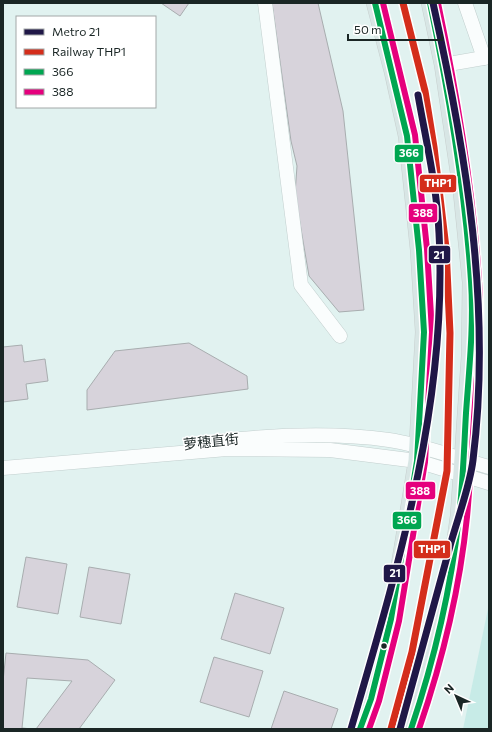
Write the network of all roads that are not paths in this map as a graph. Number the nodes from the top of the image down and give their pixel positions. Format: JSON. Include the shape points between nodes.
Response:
{"nodes":[{"id":1,"x":265,"y":3,"type":"edge"},
{"id":2,"x":375,"y":3,"type":"edge"},
{"id":3,"x":430,"y":3,"type":"edge"},
{"id":4,"x":465,"y":3,"type":"edge"},
{"id":5,"x":486,"y":57,"type":"edge"},
{"id":6,"x":443,"y":65,"type":"junction"},
{"id":7,"x":340,"y":336,"type":"dead end"},
{"id":8,"x":418,"y":453,"type":"junction"},
{"id":9,"x":3,"y":459,"type":"edge"},
{"id":10,"x":489,"y":467,"type":"edge"},
{"id":11,"x":3,"y":468,"type":"edge"},
{"id":12,"x":462,"y":468,"type":"junction"},
{"id":13,"x":489,"y":483,"type":"edge"},
{"id":14,"x":360,"y":729,"type":"edge"},
{"id":15,"x":411,"y":729,"type":"edge"}],
"edges":[{"from":1,"to":7,"type":"street","via":[[301,284]]},
{"from":2,"to":8,"type":"main road","via":[[405,129],[415,203],[424,332]]},
{"from":3,"to":6,"type":"main road"},
{"from":4,"to":5,"type":"street"},
{"from":5,"to":6,"type":"street"},
{"from":6,"to":12,"type":"main road","via":[[462,193],[471,282],[470,356]]},
{"from":8,"to":9,"type":"street","name":"萝穗直街","via":[[388,440],[338,436],[256,437]]},
{"from":8,"to":11,"type":"street","name":"萝穗直街","via":[[227,449]]},
{"from":8,"to":12,"type":"street"},
{"from":8,"to":14,"type":"main road","via":[[391,619],[371,699]]},
{"from":10,"to":12,"type":"street"},
{"from":12,"to":13,"type":"street"},
{"from":12,"to":15,"type":"main road","via":[[459,516],[449,586]]}]}
